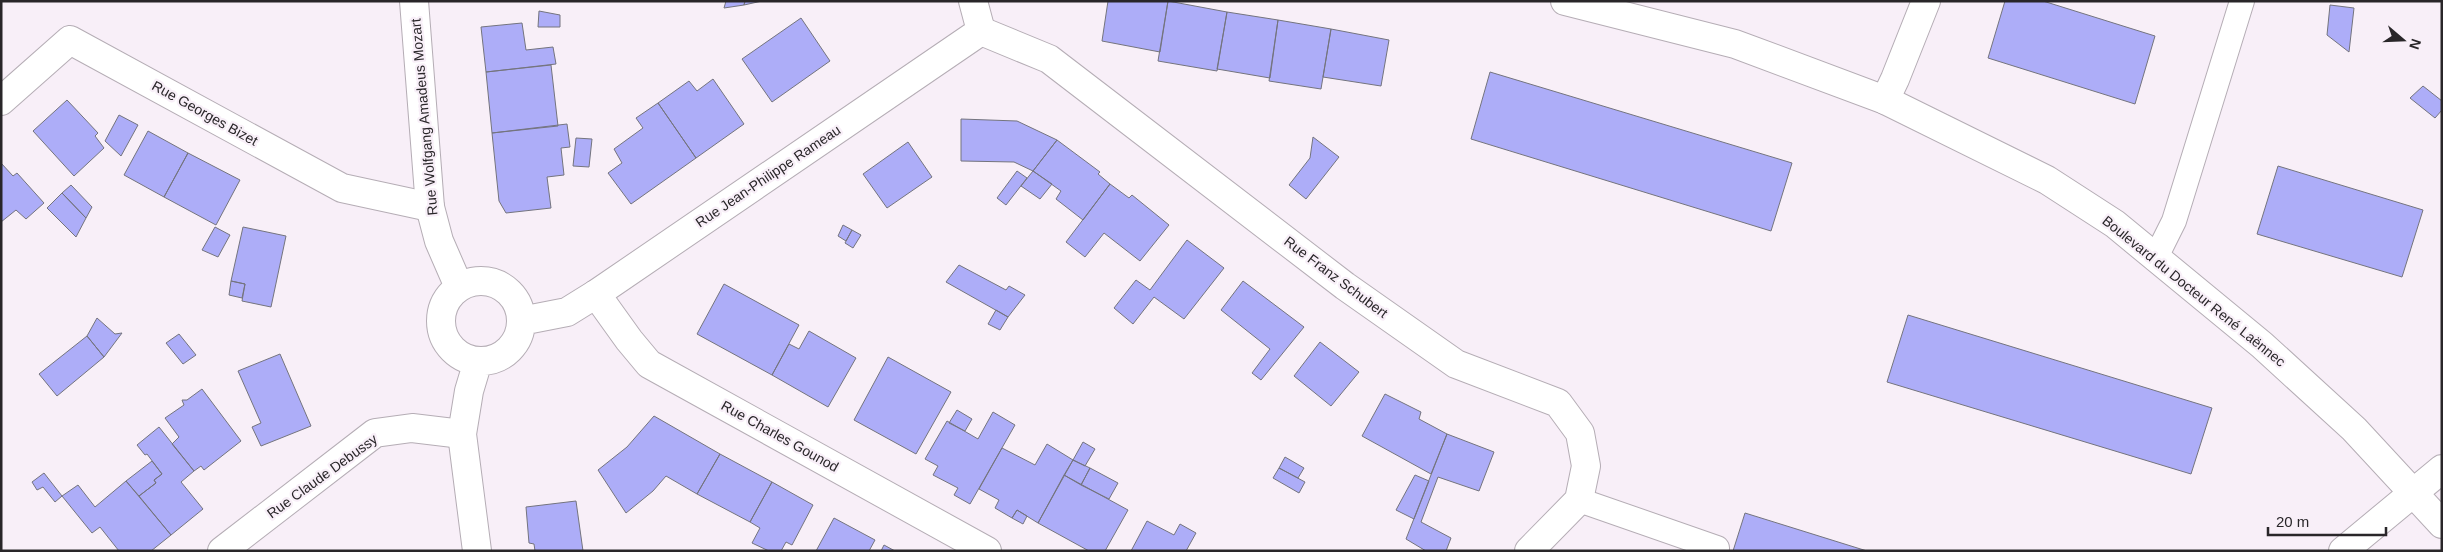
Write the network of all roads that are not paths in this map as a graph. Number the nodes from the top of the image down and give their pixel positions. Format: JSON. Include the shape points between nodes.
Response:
{"nodes":[{"id":1,"x":414,"y":1,"type":"edge"},
{"id":2,"x":974,"y":1,"type":"edge"},
{"id":3,"x":1566,"y":1,"type":"edge"},
{"id":4,"x":1926,"y":1,"type":"edge"},
{"id":5,"x":2242,"y":1,"type":"edge"},
{"id":6,"x":981,"y":31,"type":"junction"},
{"id":7,"x":1885,"y":100,"type":"junction"},
{"id":8,"x":1,"y":101,"type":"edge"},
{"id":9,"x":430,"y":207,"type":"junction"},
{"id":10,"x":2155,"y":259,"type":"junction"},
{"id":11,"x":460,"y":287,"type":"junction"},
{"id":12,"x":596,"y":294,"type":"junction"},
{"id":13,"x":521,"y":321,"type":"junction"},
{"id":14,"x":478,"y":361,"type":"junction"},
{"id":15,"x":462,"y":434,"type":"junction"},
{"id":16,"x":2442,"y":469,"type":"edge"},
{"id":17,"x":2413,"y":494,"type":"junction"},
{"id":18,"x":1579,"y":500,"type":"junction"},
{"id":19,"x":2442,"y":524,"type":"edge"},
{"id":20,"x":1717,"y":548,"type":"dead end"},
{"id":21,"x":222,"y":551,"type":"edge"},
{"id":22,"x":477,"y":551,"type":"edge"},
{"id":23,"x":987,"y":551,"type":"edge"},
{"id":24,"x":1529,"y":551,"type":"edge"},
{"id":25,"x":2342,"y":551,"type":"edge"}],
"edges":[{"from":1,"to":9,"type":"street","name":"Rue Wolfgang Amadeus Mozart"},
{"from":2,"to":6,"type":"street"},
{"from":3,"to":7,"type":"street","name":"Boulevard du Docteur René Laënnec","via":[[1735,44]]},
{"from":4,"to":7,"type":"street"},
{"from":5,"to":10,"type":"lane","via":[[2174,221]]},
{"from":6,"to":12,"type":"street","name":"Rue Jean-Philippe Rameau"},
{"from":6,"to":18,"type":"street","name":"Rue Franz Schubert","via":[[1049,59],[1338,280],[1456,364],[1558,403],[1580,433],[1586,466]]},
{"from":7,"to":10,"type":"street","name":"Boulevard du Docteur René Laënnec","via":[[2047,180],[2115,224]]},
{"from":8,"to":9,"type":"street","name":"Rue Georges Bizet","via":[[70,40],[342,188]]},
{"from":9,"to":11,"type":"street","name":"Rue Wolfgang Amadeus Mozart","via":[[439,241]]},
{"from":10,"to":17,"type":"street","name":"Boulevard du Docteur René Laënnec","via":[[2262,345],[2354,429]]},
{"from":11,"to":13,"type":"street","via":[[482,281],[505,289],[519,308]]},
{"from":11,"to":14,"type":"street","via":[[443,306],[440,318],[442,331],[455,352]]},
{"from":12,"to":13,"type":"street","name":"Rue Jean-Philippe Rameau","via":[[567,312]]},
{"from":12,"to":23,"type":"street","name":"Rue Charles Gounod","via":[[649,364]]},
{"from":13,"to":14,"type":"street","via":[[513,345],[491,360]]},
{"from":14,"to":15,"type":"street"},
{"from":15,"to":21,"type":"street","name":"Rue Claude Debussy","via":[[412,428],[375,433]]},
{"from":15,"to":22,"type":"street"},
{"from":16,"to":17,"type":"street"},
{"from":17,"to":19,"type":"street","name":"Boulevard du Docteur René Laënnec"},
{"from":17,"to":25,"type":"street"},
{"from":18,"to":20,"type":"lane"},
{"from":18,"to":24,"type":"street"}]}
